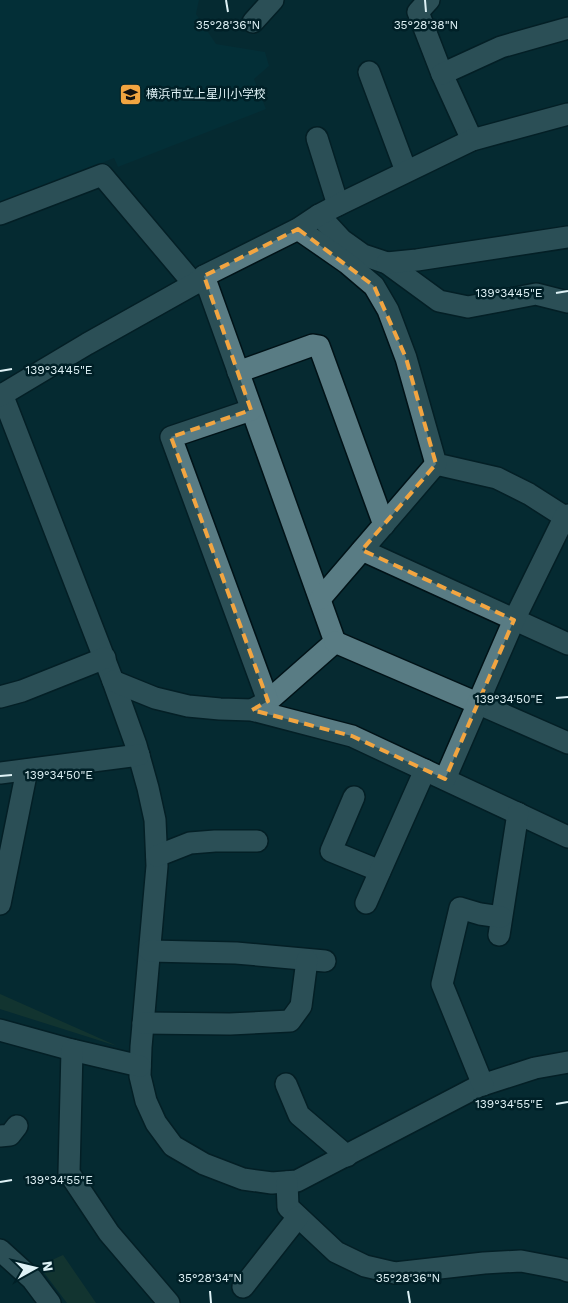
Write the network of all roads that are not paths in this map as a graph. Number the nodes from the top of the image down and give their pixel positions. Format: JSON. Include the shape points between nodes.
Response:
{"nodes":[{"id":1,"x":273,"y":0,"type":"edge"},
{"id":2,"x":429,"y":0,"type":"edge"},
{"id":3,"x":253,"y":22,"type":"dead end"},
{"id":4,"x":568,"y":28,"type":"edge"},
{"id":5,"x":369,"y":72,"type":"dead end"},
{"id":6,"x":442,"y":74,"type":"junction"},
{"id":7,"x":568,"y":114,"type":"edge"},
{"id":8,"x":317,"y":138,"type":"dead end"},
{"id":9,"x":472,"y":140,"type":"junction"},
{"id":10,"x":406,"y":171,"type":"junction"},
{"id":11,"x":338,"y":205,"type":"junction"},
{"id":12,"x":0,"y":214,"type":"edge"},
{"id":13,"x":319,"y":215,"type":"junction"},
{"id":14,"x":298,"y":229,"type":"junction"},
{"id":15,"x":568,"y":237,"type":"edge"},
{"id":16,"x":388,"y":264,"type":"junction"},
{"id":17,"x":199,"y":280,"type":"junction"},
{"id":18,"x":568,"y":302,"type":"edge"},
{"id":19,"x":238,"y":372,"type":"junction"},
{"id":20,"x":1,"y":395,"type":"edge"},
{"id":21,"x":251,"y":410,"type":"junction"},
{"id":22,"x":436,"y":464,"type":"junction"},
{"id":23,"x":567,"y":516,"type":"edge"},
{"id":24,"x":384,"y":525,"type":"junction"},
{"id":25,"x":362,"y":550,"type":"junction"},
{"id":26,"x":320,"y":599,"type":"junction"},
{"id":27,"x":514,"y":620,"type":"junction"},
{"id":28,"x":335,"y":642,"type":"junction"},
{"id":29,"x":568,"y":644,"type":"edge"},
{"id":30,"x":104,"y":658,"type":"junction"},
{"id":31,"x":113,"y":681,"type":"junction"},
{"id":32,"x":0,"y":697,"type":"edge"},
{"id":33,"x":477,"y":703,"type":"junction"},
{"id":34,"x":260,"y":706,"type":"junction"},
{"id":35,"x":568,"y":744,"type":"edge"},
{"id":36,"x":138,"y":755,"type":"junction"},
{"id":37,"x":27,"y":770,"type":"junction"},
{"id":38,"x":425,"y":770,"type":"junction"},
{"id":39,"x":0,"y":774,"type":"edge"},
{"id":40,"x":444,"y":779,"type":"junction"},
{"id":41,"x":354,"y":797,"type":"dead end"},
{"id":42,"x":518,"y":813,"type":"junction"},
{"id":43,"x":568,"y":837,"type":"edge"},
{"id":44,"x":257,"y":841,"type":"dead end"},
{"id":45,"x":157,"y":856,"type":"junction"},
{"id":46,"x":380,"y":872,"type":"junction"},
{"id":47,"x":0,"y":904,"type":"edge"},
{"id":48,"x":366,"y":904,"type":"dead end"},
{"id":49,"x":150,"y":951,"type":"junction"},
{"id":50,"x":143,"y":1023,"type":"junction"},
{"id":51,"x":0,"y":1030,"type":"edge"},
{"id":52,"x":72,"y":1050,"type":"junction"},
{"id":53,"x":568,"y":1062,"type":"edge"},
{"id":54,"x":140,"y":1066,"type":"junction"},
{"id":55,"x":286,"y":1084,"type":"dead end"},
{"id":56,"x":482,"y":1085,"type":"junction"},
{"id":57,"x":347,"y":1156,"type":"junction"},
{"id":58,"x":287,"y":1182,"type":"junction"},
{"id":59,"x":298,"y":1217,"type":"junction"},
{"id":60,"x":0,"y":1250,"type":"edge"},
{"id":61,"x":568,"y":1271,"type":"edge"},
{"id":62,"x":242,"y":1287,"type":"dead end"},
{"id":63,"x":50,"y":1303,"type":"edge"},
{"id":64,"x":169,"y":1303,"type":"edge"}],
"edges":[{"from":1,"to":3,"type":"street"},
{"from":2,"to":6,"type":"street","via":[[418,12]]},
{"from":4,"to":6,"type":"street","via":[[501,47]]},
{"from":5,"to":10,"type":"street"},
{"from":6,"to":9,"type":"street"},
{"from":7,"to":9,"type":"street"},
{"from":8,"to":11,"type":"street"},
{"from":9,"to":10,"type":"street"},
{"from":10,"to":11,"type":"street"},
{"from":11,"to":13,"type":"street"},
{"from":12,"to":17,"type":"street","via":[[102,175]]},
{"from":13,"to":14,"type":"street"},
{"from":13,"to":16,"type":"street","via":[[342,240],[363,255]]},
{"from":14,"to":17,"type":"street"},
{"from":14,"to":22,"type":"street","via":[[348,263],[374,286],[388,310],[406,358]]},
{"from":15,"to":16,"type":"street"},
{"from":16,"to":18,"type":"street","via":[[440,301],[468,307],[536,294]]},
{"from":17,"to":19,"type":"street"},
{"from":17,"to":20,"type":"street"},
{"from":19,"to":21,"type":"street"},
{"from":19,"to":24,"type":"street","via":[[312,345],[319,346]]},
{"from":20,"to":30,"type":"street"},
{"from":21,"to":26,"type":"street"},
{"from":21,"to":34,"type":"street","via":[[171,438]]},
{"from":22,"to":23,"type":"street","via":[[497,478]]},
{"from":22,"to":24,"type":"street"},
{"from":23,"to":27,"type":"street"},
{"from":24,"to":25,"type":"street"},
{"from":25,"to":26,"type":"street"},
{"from":25,"to":27,"type":"street"},
{"from":26,"to":28,"type":"street"},
{"from":27,"to":29,"type":"street"},
{"from":27,"to":33,"type":"street"},
{"from":28,"to":33,"type":"street"},
{"from":28,"to":34,"type":"street"},
{"from":30,"to":31,"type":"street"},
{"from":30,"to":32,"type":"street"},
{"from":31,"to":34,"type":"street","via":[[155,698],[188,706],[220,710]]},
{"from":31,"to":36,"type":"street"},
{"from":33,"to":35,"type":"street"},
{"from":33,"to":40,"type":"street"},
{"from":34,"to":38,"type":"street","via":[[352,736]]},
{"from":36,"to":37,"type":"street"},
{"from":36,"to":45,"type":"street","via":[[155,820]]},
{"from":37,"to":39,"type":"street"},
{"from":37,"to":47,"type":"street"},
{"from":38,"to":40,"type":"street"},
{"from":38,"to":46,"type":"street"},
{"from":40,"to":42,"type":"street"},
{"from":41,"to":46,"type":"street","via":[[331,852]]},
{"from":42,"to":43,"type":"street"},
{"from":42,"to":56,"type":"street","via":[[500,926],[480,914],[460,908],[442,984]]},
{"from":44,"to":45,"type":"street","via":[[190,843]]},
{"from":45,"to":49,"type":"street"},
{"from":46,"to":48,"type":"street"},
{"from":49,"to":50,"type":"street"},
{"from":49,"to":50,"type":"street","via":[[316,961],[301,1006],[290,1021]]},
{"from":50,"to":54,"type":"street"},
{"from":51,"to":52,"type":"street"},
{"from":52,"to":54,"type":"street"},
{"from":52,"to":64,"type":"street","via":[[69,1173],[109,1234]]},
{"from":53,"to":56,"type":"street","via":[[535,1068]]},
{"from":54,"to":58,"type":"street","via":[[146,1101],[156,1123],[173,1146],[204,1164],[243,1179]]},
{"from":55,"to":57,"type":"street","via":[[299,1115]]},
{"from":56,"to":57,"type":"street"},
{"from":57,"to":58,"type":"street","via":[[297,1181]]},
{"from":58,"to":59,"type":"street","via":[[288,1207]]},
{"from":59,"to":61,"type":"street","via":[[336,1252],[365,1266],[396,1273],[521,1262]]},
{"from":59,"to":62,"type":"street"},
{"from":60,"to":63,"type":"street","via":[[32,1278]]}]}
